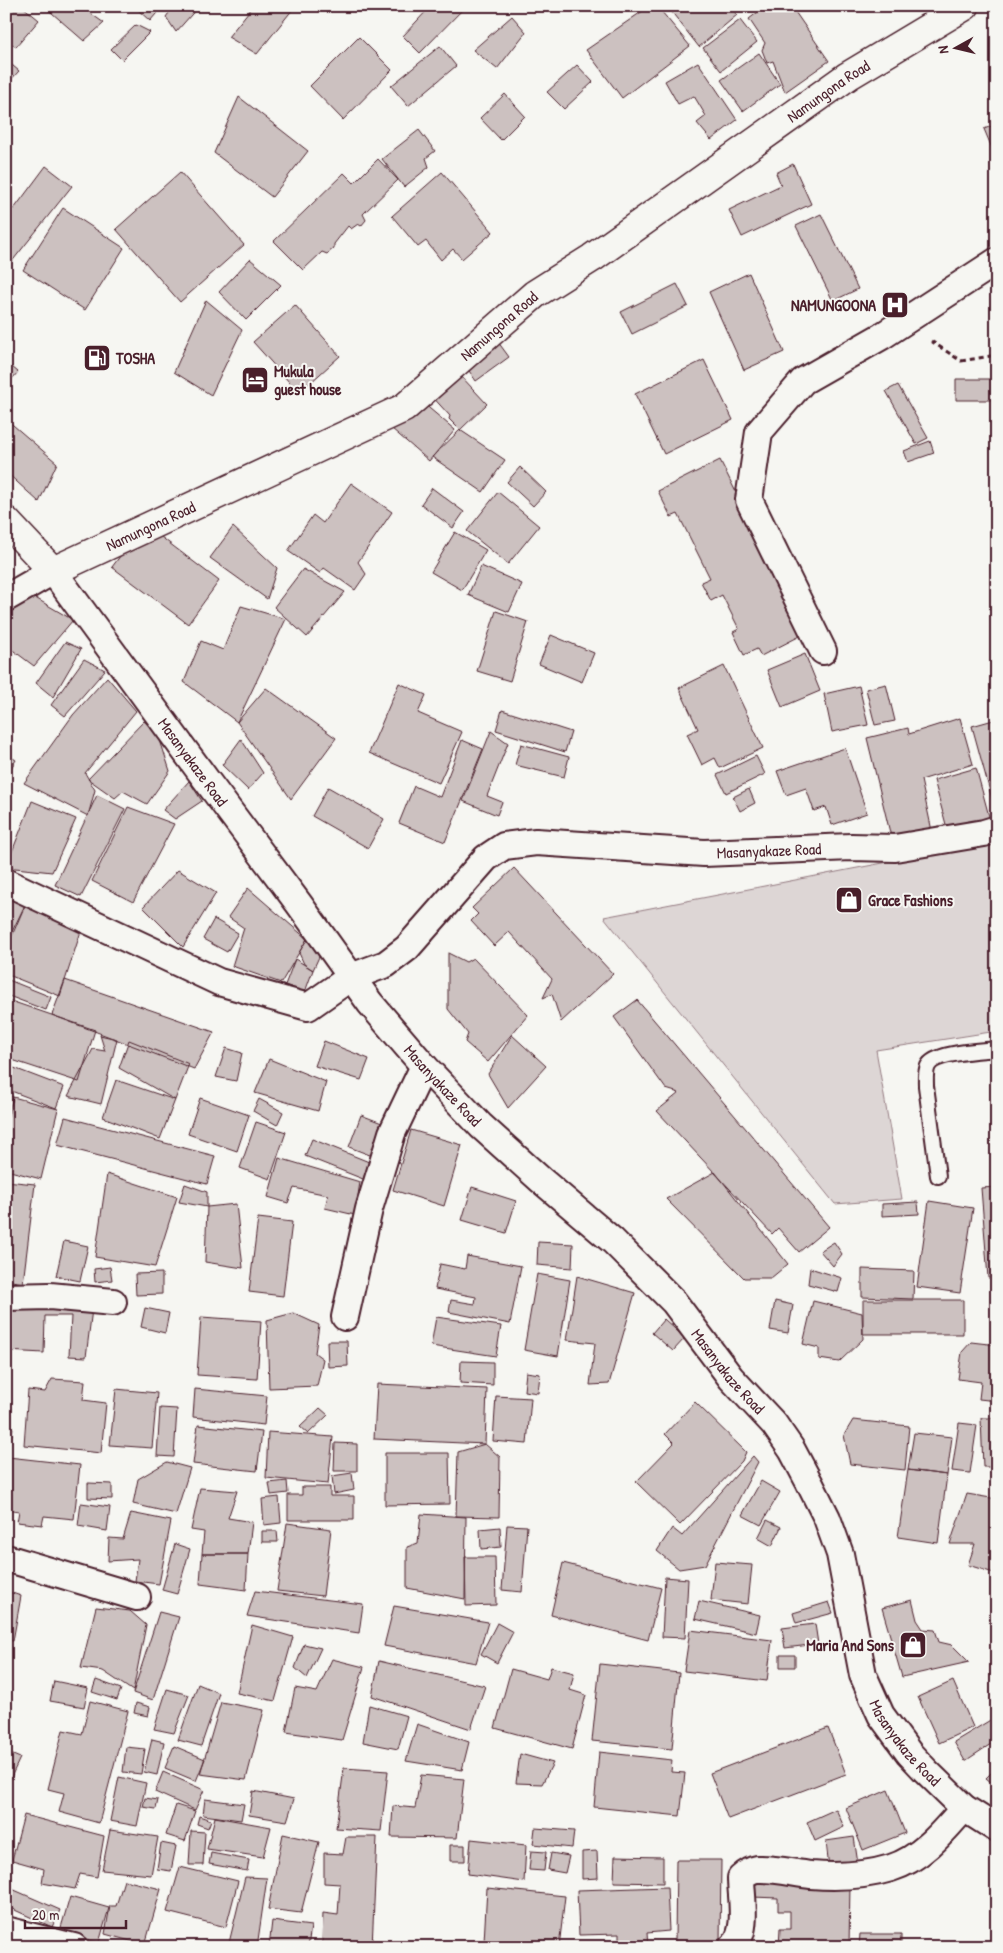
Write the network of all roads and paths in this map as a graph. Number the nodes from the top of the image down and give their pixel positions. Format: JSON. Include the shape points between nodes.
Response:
{"nodes":[{"id":1,"x":965,"y":6,"type":"edge"},
{"id":2,"x":997,"y":261,"type":"edge"},
{"id":3,"x":903,"y":322,"type":"junction"},
{"id":4,"x":997,"y":355,"type":"edge"},
{"id":5,"x":6,"y":520,"type":"edge"},
{"id":6,"x":53,"y":571,"type":"junction"},
{"id":7,"x":6,"y":598,"type":"edge"},
{"id":8,"x":823,"y":651,"type":"dead end"},
{"id":9,"x":997,"y":828,"type":"edge"},
{"id":10,"x":6,"y":882,"type":"edge"},
{"id":11,"x":351,"y":977,"type":"junction"},
{"id":12,"x":997,"y":1049,"type":"edge"},
{"id":13,"x":424,"y":1066,"type":"junction"},
{"id":14,"x":938,"y":1176,"type":"dead end"},
{"id":15,"x":6,"y":1297,"type":"edge"},
{"id":16,"x":114,"y":1302,"type":"dead end"},
{"id":17,"x":345,"y":1317,"type":"dead end"},
{"id":18,"x":6,"y":1558,"type":"edge"},
{"id":19,"x":137,"y":1597,"type":"dead end"},
{"id":20,"x":964,"y":1808,"type":"junction"},
{"id":21,"x":997,"y":1829,"type":"edge"},
{"id":22,"x":6,"y":1930,"type":"edge"},
{"id":23,"x":74,"y":1947,"type":"edge"},
{"id":24,"x":732,"y":1947,"type":"edge"}],
"edges":[{"from":1,"to":6,"type":"street","name":"Namungona Road","via":[[848,76],[592,258],[535,294],[404,408]]},
{"from":2,"to":3,"type":"street"},
{"from":3,"to":4,"type":"path","via":[[961,361]]},
{"from":3,"to":8,"type":"street","via":[[803,381],[759,432],[749,500]]},
{"from":5,"to":6,"type":"street"},
{"from":6,"to":7,"type":"street","name":"Namungona Road"},
{"from":6,"to":11,"type":"street","name":"Masanyakaze Road"},
{"from":9,"to":11,"type":"street","name":"Masanyakaze Road","via":[[895,848],[704,853],[536,842],[504,846],[486,858],[407,948],[386,964]]},
{"from":10,"to":11,"type":"street","name":"Masanyakaze Road","via":[[219,982],[308,1007]]},
{"from":11,"to":13,"type":"street","name":"Masanyakaze Road"},
{"from":12,"to":14,"type":"lane","via":[[938,1057],[929,1064],[926,1086]]},
{"from":13,"to":17,"type":"street","via":[[392,1133],[369,1209]]},
{"from":13,"to":20,"type":"street","name":"Masanyakaze Road","via":[[481,1126],[613,1241],[674,1302],[731,1378],[774,1424],[792,1450],[827,1518],[840,1554],[863,1675],[882,1715],[909,1753]]},
{"from":15,"to":16,"type":"street","via":[[50,1296]]},
{"from":18,"to":19,"type":"street"},
{"from":20,"to":21,"type":"street","name":"Masanyakaze Road"},
{"from":20,"to":24,"type":"street","via":[[914,1857],[892,1868],[846,1876],[756,1869],[748,1872],[741,1878],[743,1915],[741,1930]]},
{"from":22,"to":23,"type":"street"}]}
